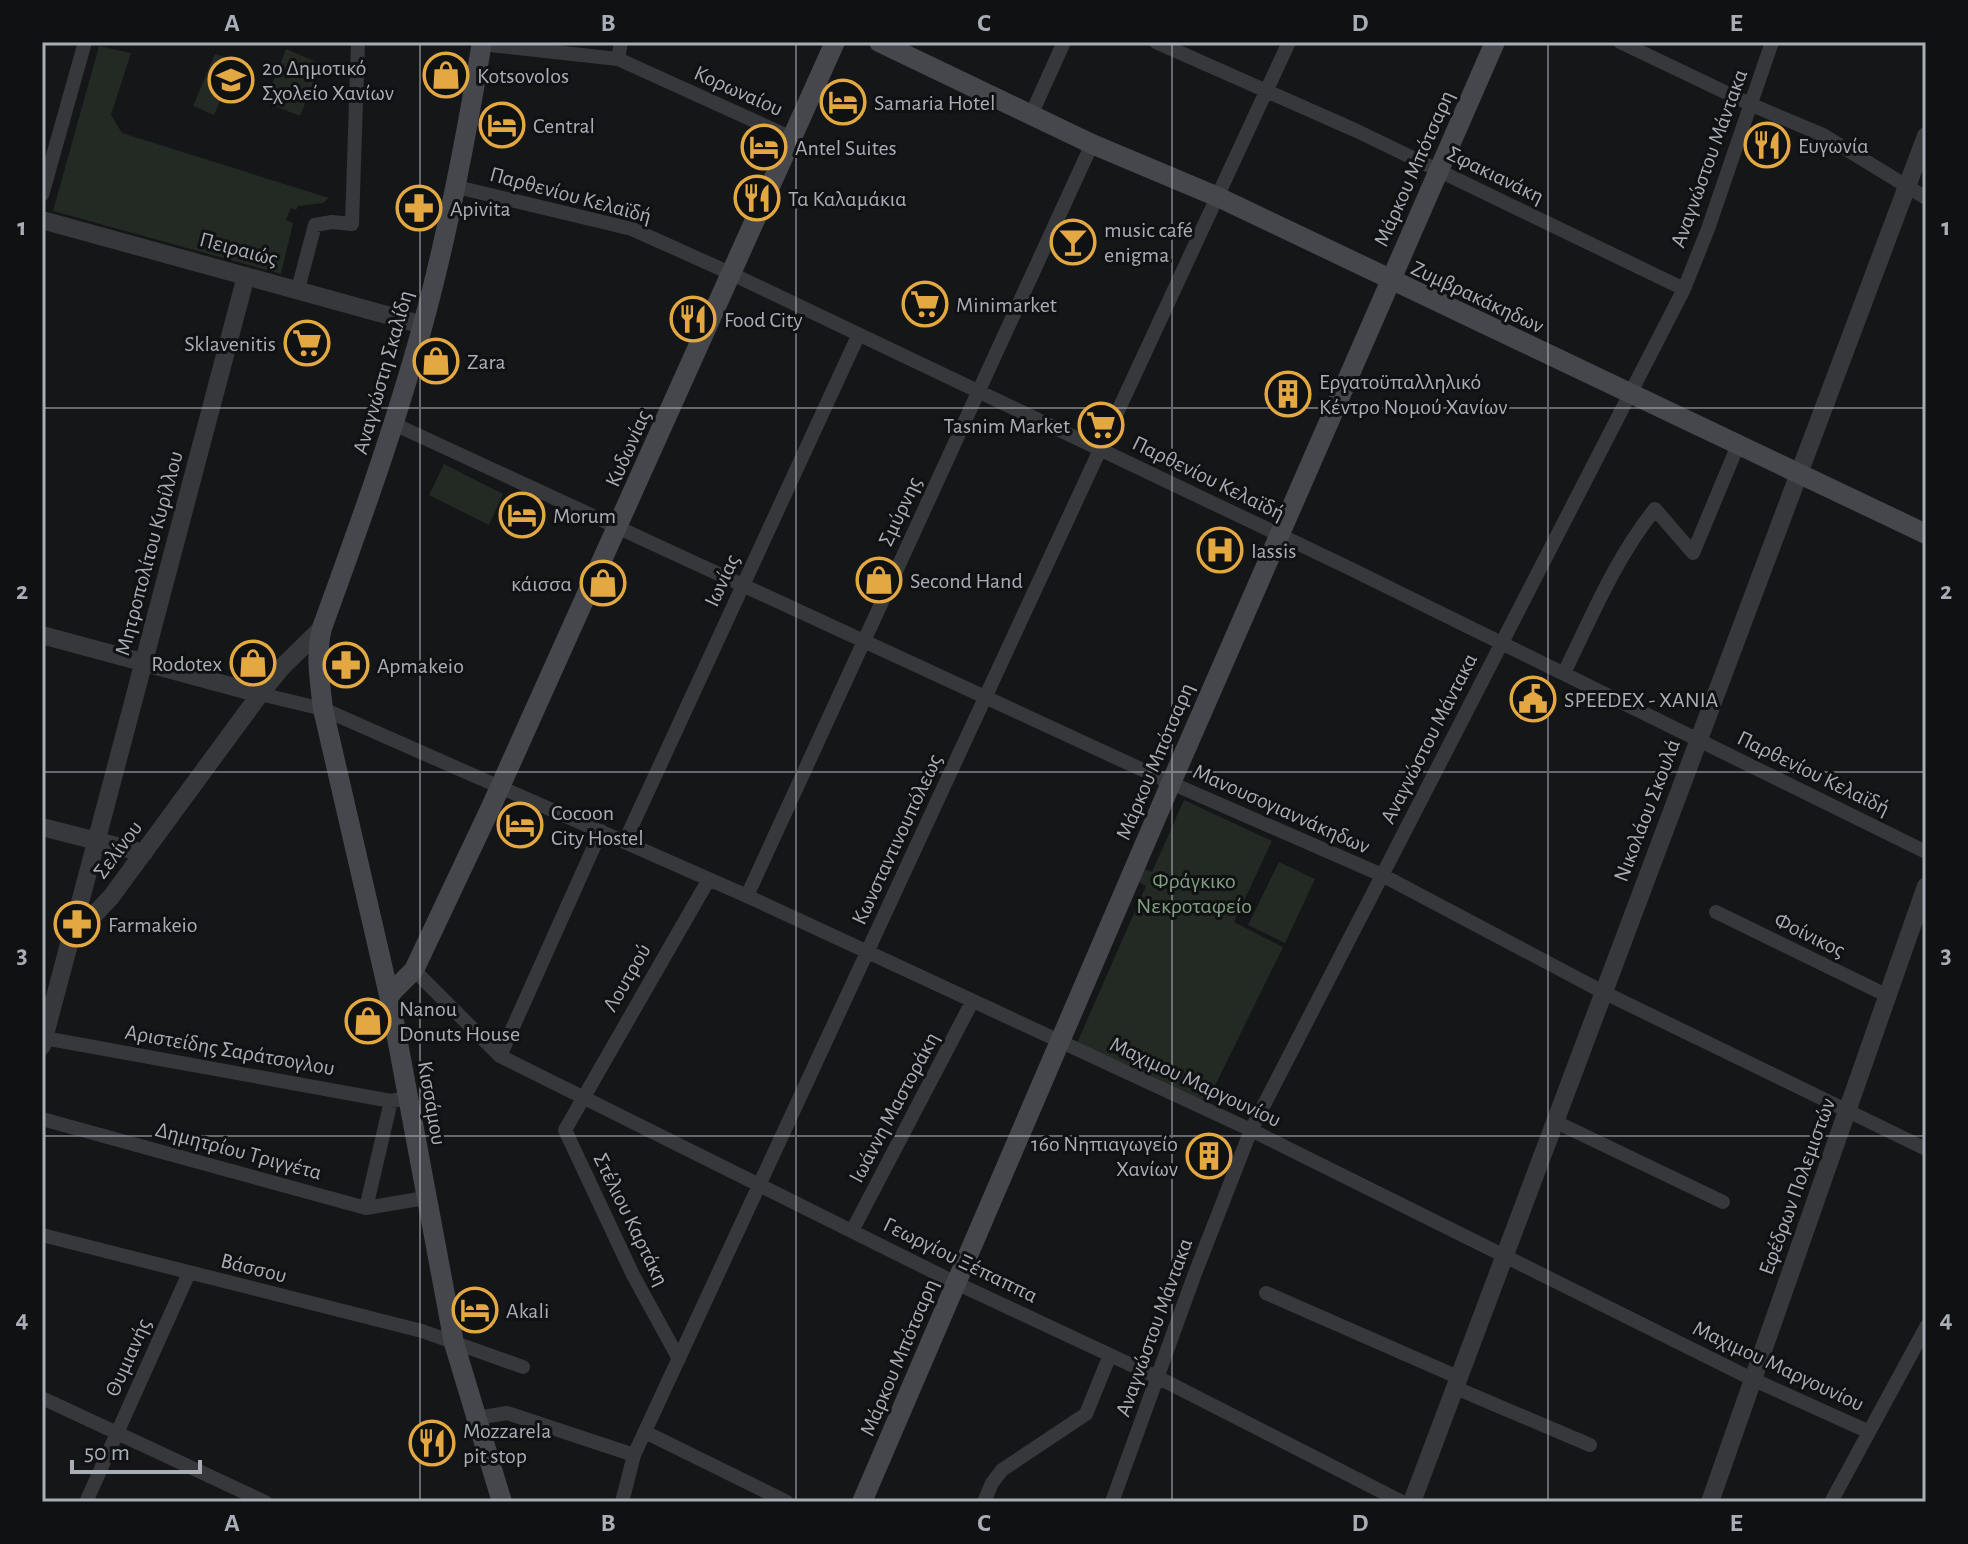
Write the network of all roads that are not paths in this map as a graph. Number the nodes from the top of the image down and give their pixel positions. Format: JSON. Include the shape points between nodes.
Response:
{"nodes":[{"id":1,"x":85,"y":42,"type":"edge"},
{"id":2,"x":358,"y":42,"type":"edge"},
{"id":3,"x":621,"y":42,"type":"edge"},
{"id":4,"x":835,"y":42,"type":"edge"},
{"id":5,"x":879,"y":42,"type":"edge"},
{"id":6,"x":1064,"y":42,"type":"edge"},
{"id":7,"x":1156,"y":42,"type":"edge"},
{"id":8,"x":1289,"y":42,"type":"edge"},
{"id":9,"x":1495,"y":42,"type":"edge"},
{"id":10,"x":1620,"y":42,"type":"edge"},
{"id":11,"x":1772,"y":42,"type":"edge"},
{"id":12,"x":482,"y":43,"type":"edge"},
{"id":13,"x":618,"y":59,"type":"junction"},
{"id":14,"x":1266,"y":92,"type":"junction"},
{"id":15,"x":1752,"y":105,"type":"junction"},
{"id":16,"x":1031,"y":115,"type":"junction"},
{"id":17,"x":1926,"y":136,"type":"edge"},
{"id":18,"x":792,"y":138,"type":"junction"},
{"id":19,"x":1092,"y":144,"type":"junction"},
{"id":20,"x":1438,"y":171,"type":"junction"},
{"id":21,"x":457,"y":187,"type":"junction"},
{"id":22,"x":1908,"y":187,"type":"junction"},
{"id":23,"x":42,"y":195,"type":"edge"},
{"id":24,"x":1218,"y":197,"type":"junction"},
{"id":25,"x":1926,"y":198,"type":"edge"},
{"id":26,"x":42,"y":220,"type":"edge"},
{"id":27,"x":730,"y":273,"type":"junction"},
{"id":28,"x":246,"y":276,"type":"junction"},
{"id":29,"x":1390,"y":281,"type":"junction"},
{"id":30,"x":298,"y":289,"type":"junction"},
{"id":31,"x":1684,"y":289,"type":"junction"},
{"id":32,"x":423,"y":325,"type":"junction"},
{"id":33,"x":858,"y":336,"type":"junction"},
{"id":34,"x":978,"y":392,"type":"junction"},
{"id":35,"x":1629,"y":393,"type":"junction"},
{"id":36,"x":394,"y":424,"type":"junction"},
{"id":37,"x":1738,"y":445,"type":"junction"},
{"id":38,"x":1101,"y":449,"type":"junction"},
{"id":39,"x":1799,"y":472,"type":"junction"},
{"id":40,"x":617,"y":527,"type":"junction"},
{"id":41,"x":1926,"y":534,"type":"edge"},
{"id":42,"x":1279,"y":535,"type":"junction"},
{"id":43,"x":743,"y":585,"type":"junction"},
{"id":44,"x":322,"y":628,"type":"junction"},
{"id":45,"x":42,"y":635,"type":"edge"},
{"id":46,"x":864,"y":641,"type":"junction"},
{"id":47,"x":1501,"y":643,"type":"junction"},
{"id":48,"x":143,"y":664,"type":"junction"},
{"id":49,"x":1564,"y":673,"type":"junction"},
{"id":50,"x":260,"y":694,"type":"junction"},
{"id":51,"x":986,"y":697,"type":"junction"},
{"id":52,"x":323,"y":709,"type":"junction"},
{"id":53,"x":1699,"y":740,"type":"junction"},
{"id":54,"x":1171,"y":783,"type":"junction"},
{"id":55,"x":499,"y":788,"type":"junction"},
{"id":56,"x":42,"y":827,"type":"edge"},
{"id":57,"x":601,"y":831,"type":"junction"},
{"id":58,"x":95,"y":841,"type":"junction"},
{"id":59,"x":625,"y":841,"type":"junction"},
{"id":60,"x":1926,"y":852,"type":"edge"},
{"id":61,"x":144,"y":853,"type":"junction"},
{"id":62,"x":1382,"y":875,"type":"junction"},
{"id":63,"x":709,"y":879,"type":"junction"},
{"id":64,"x":1926,"y":886,"type":"edge"},
{"id":65,"x":747,"y":896,"type":"junction"},
{"id":66,"x":1716,"y":912,"type":"dead end"},
{"id":67,"x":72,"y":938,"type":"junction"},
{"id":68,"x":867,"y":953,"type":"junction"},
{"id":69,"x":414,"y":970,"type":"junction"},
{"id":70,"x":1603,"y":992,"type":"junction"},
{"id":71,"x":389,"y":995,"type":"junction"},
{"id":72,"x":1886,"y":995,"type":"junction"},
{"id":73,"x":972,"y":1002,"type":"junction"},
{"id":74,"x":47,"y":1006,"type":"edge"},
{"id":75,"x":43,"y":1042,"type":"edge"},
{"id":76,"x":1060,"y":1042,"type":"junction"},
{"id":77,"x":500,"y":1056,"type":"junction"},
{"id":78,"x":581,"y":1098,"type":"junction"},
{"id":79,"x":400,"y":1099,"type":"junction"},
{"id":80,"x":1848,"y":1111,"type":"junction"},
{"id":81,"x":42,"y":1119,"type":"edge"},
{"id":82,"x":1556,"y":1122,"type":"junction"},
{"id":83,"x":1251,"y":1130,"type":"junction"},
{"id":84,"x":1926,"y":1149,"type":"edge"},
{"id":85,"x":760,"y":1186,"type":"junction"},
{"id":86,"x":425,"y":1198,"type":"junction"},
{"id":87,"x":1723,"y":1202,"type":"dead end"},
{"id":88,"x":366,"y":1208,"type":"junction"},
{"id":89,"x":852,"y":1231,"type":"junction"},
{"id":90,"x":42,"y":1235,"type":"edge"},
{"id":91,"x":1505,"y":1256,"type":"junction"},
{"id":92,"x":189,"y":1273,"type":"junction"},
{"id":93,"x":956,"y":1283,"type":"junction"},
{"id":94,"x":1266,"y":1293,"type":"dead end"},
{"id":95,"x":1926,"y":1327,"type":"edge"},
{"id":96,"x":454,"y":1343,"type":"junction"},
{"id":97,"x":1110,"y":1355,"type":"junction"},
{"id":98,"x":679,"y":1359,"type":"junction"},
{"id":99,"x":523,"y":1367,"type":"dead end"},
{"id":100,"x":1157,"y":1377,"type":"junction"},
{"id":101,"x":1752,"y":1379,"type":"junction"},
{"id":102,"x":1458,"y":1383,"type":"junction"},
{"id":103,"x":42,"y":1398,"type":"edge"},
{"id":104,"x":477,"y":1418,"type":"junction"},
{"id":105,"x":118,"y":1431,"type":"junction"},
{"id":106,"x":1867,"y":1431,"type":"junction"},
{"id":107,"x":645,"y":1432,"type":"junction"},
{"id":108,"x":1590,"y":1445,"type":"dead end"},
{"id":109,"x":634,"y":1455,"type":"junction"},
{"id":110,"x":1834,"y":1501,"type":"edge"},
{"id":111,"x":86,"y":1502,"type":"edge"},
{"id":112,"x":265,"y":1502,"type":"edge"},
{"id":113,"x":502,"y":1502,"type":"edge"},
{"id":114,"x":622,"y":1502,"type":"edge"},
{"id":115,"x":787,"y":1502,"type":"edge"},
{"id":116,"x":862,"y":1502,"type":"edge"},
{"id":117,"x":984,"y":1502,"type":"edge"},
{"id":118,"x":1112,"y":1502,"type":"edge"},
{"id":119,"x":1402,"y":1502,"type":"edge"},
{"id":120,"x":1412,"y":1502,"type":"edge"},
{"id":121,"x":1710,"y":1502,"type":"edge"}],
"edges":[{"from":1,"to":23,"type":"street"},
{"from":2,"to":30,"type":"street","via":[[352,224],[315,225]]},
{"from":3,"to":13,"type":"street"},
{"from":4,"to":18,"type":"main road","name":"Κυδωνίας"},
{"from":5,"to":16,"type":"main road","name":"Ζυμβρακάκηδων"},
{"from":6,"to":16,"type":"street"},
{"from":7,"to":14,"type":"street","name":"Σφακιανάκη"},
{"from":8,"to":14,"type":"street","name":"Κωνσταντινουπόλεως"},
{"from":9,"to":20,"type":"main road","name":"Μάρκου Μπότσαρη"},
{"from":10,"to":15,"type":"street"},
{"from":11,"to":15,"type":"street","name":"Αναγνώστου Μάντακα"},
{"from":12,"to":13,"type":"street","name":"Κορωναίου"},
{"from":12,"to":21,"type":"main road","name":"Αναγνώστη Σκαλίδη"},
{"from":13,"to":18,"type":"street","name":"Κορωναίου"},
{"from":14,"to":20,"type":"street","name":"Σφακιανάκη"},
{"from":14,"to":24,"type":"street","name":"Κωνσταντινουπόλεως"},
{"from":15,"to":22,"type":"street","via":[[1823,135]]},
{"from":15,"to":31,"type":"street","name":"Αναγνώστου Μάντακα"},
{"from":16,"to":19,"type":"main road","name":"Ζυμβρακάκηδων"},
{"from":17,"to":22,"type":"street","name":"Νικολάου Σκουλά"},
{"from":18,"to":27,"type":"main road","name":"Κυδωνίας"},
{"from":19,"to":24,"type":"main road","name":"Ζυμβρακάκηδων"},
{"from":19,"to":34,"type":"street","name":"Σμύρνης"},
{"from":20,"to":29,"type":"main road","name":"Μάρκου Μπότσαρη"},
{"from":20,"to":31,"type":"street","name":"Σφακιανάκη"},
{"from":21,"to":27,"type":"street","name":"Παρθενίου Κελαϊδή","via":[[632,229]]},
{"from":21,"to":32,"type":"main road","name":"Αναγνώστη Σκαλίδη"},
{"from":22,"to":25,"type":"street"},
{"from":22,"to":39,"type":"street","name":"Νικολάου Σκουλά"},
{"from":24,"to":29,"type":"main road","name":"Ζυμβρακάκηδων"},
{"from":24,"to":38,"type":"street","name":"Κωνσταντινουπόλεως"},
{"from":26,"to":28,"type":"street","name":"Πειραιώς"},
{"from":27,"to":33,"type":"street","name":"Παρθενίου Κελαϊδή"},
{"from":27,"to":40,"type":"main road","name":"Κυδωνίας"},
{"from":28,"to":30,"type":"street","name":"Πειραιώς"},
{"from":28,"to":48,"type":"street","name":"Μητροπολίτου Κυρίλλου"},
{"from":29,"to":35,"type":"main road","name":"Ζυμβρακάκηδων"},
{"from":29,"to":42,"type":"main road","name":"Μάρκου Μπότσαρη"},
{"from":30,"to":32,"type":"street","name":"Πειραιώς"},
{"from":31,"to":35,"type":"street","name":"Αναγνώστου Μάντακα"},
{"from":32,"to":36,"type":"main road","name":"Αναγνώστη Σκαλίδη"},
{"from":33,"to":34,"type":"street","name":"Παρθενίου Κελαϊδή"},
{"from":33,"to":43,"type":"street","name":"Ιωνίας"},
{"from":34,"to":38,"type":"street","name":"Παρθενίου Κελαϊδή"},
{"from":34,"to":46,"type":"street","name":"Σμύρνης"},
{"from":35,"to":37,"type":"main road","name":"Ζυμβρακάκηδων"},
{"from":35,"to":47,"type":"street","name":"Αναγνώστου Μάντακα"},
{"from":36,"to":40,"type":"street","name":"Μανουσογιαννάκηδων"},
{"from":36,"to":44,"type":"main road","name":"Αναγνώστη Σκαλίδη"},
{"from":37,"to":39,"type":"main road","name":"Ζυμβρακάκηδων"},
{"from":37,"to":49,"type":"street","via":[[1693,553],[1655,509],[1607,586]]},
{"from":38,"to":42,"type":"street","name":"Παρθενίου Κελαϊδή"},
{"from":38,"to":51,"type":"street","name":"Κωνσταντινουπόλεως"},
{"from":39,"to":41,"type":"main road","name":"Ζυμβρακάκηδων"},
{"from":39,"to":53,"type":"street","name":"Νικολάου Σκουλά"},
{"from":40,"to":43,"type":"street","name":"Μανουσογιαννάκηδων"},
{"from":40,"to":55,"type":"main road","name":"Κυδωνίας"},
{"from":42,"to":47,"type":"street","name":"Παρθενίου Κελαϊδή"},
{"from":42,"to":54,"type":"main road","name":"Μάρκου Μπότσαρη"},
{"from":43,"to":46,"type":"street","name":"Μανουσογιαννάκηδων"},
{"from":43,"to":59,"type":"street","name":"Ιωνίας"},
{"from":44,"to":50,"type":"street","name":"Σελίνου"},
{"from":44,"to":52,"type":"main road","name":"Αναγνώστη Σκαλίδη","via":[[318,645]]},
{"from":45,"to":48,"type":"street"},
{"from":46,"to":51,"type":"street","name":"Μανουσογιαννάκηδων"},
{"from":46,"to":65,"type":"street","name":"Σμύρνης"},
{"from":47,"to":49,"type":"street","name":"Παρθενίου Κελαϊδή"},
{"from":47,"to":62,"type":"street","name":"Αναγνώστου Μάντακα"},
{"from":48,"to":50,"type":"street"},
{"from":48,"to":58,"type":"street","name":"Μητροπολίτου Κυρίλλου"},
{"from":49,"to":53,"type":"street","name":"Παρθενίου Κελαϊδή"},
{"from":50,"to":52,"type":"street","name":"Μαχιμου Mαργουνίου"},
{"from":50,"to":61,"type":"street","name":"Σελίνου"},
{"from":51,"to":54,"type":"street","name":"Μανουσογιαννάκηδων"},
{"from":51,"to":68,"type":"street","name":"Κωνσταντινουπόλεως"},
{"from":52,"to":55,"type":"street","name":"Μαχιμου Mαργουνίου"},
{"from":52,"to":71,"type":"main road","name":"Κισσάμου"},
{"from":53,"to":60,"type":"street","name":"Παρθενίου Κελαϊδή"},
{"from":53,"to":70,"type":"street","name":"Νικολάου Σκουλά"},
{"from":54,"to":62,"type":"street","name":"Μανουσογιαννάκηδων"},
{"from":54,"to":76,"type":"main road","name":"Μάρκου Μπότσαρη"},
{"from":55,"to":57,"type":"street","name":"Μαχιμου Mαργουνίου"},
{"from":55,"to":69,"type":"main road","name":"Κυδωνίας"},
{"from":56,"to":58,"type":"street"},
{"from":57,"to":59,"type":"street","name":"Μαχιμου Mαργουνίου"},
{"from":57,"to":77,"type":"street"},
{"from":58,"to":61,"type":"street"},
{"from":58,"to":67,"type":"street","name":"Μητροπολίτου Κυρίλλου"},
{"from":59,"to":63,"type":"street","name":"Μαχιμου Mαργουνίου"},
{"from":61,"to":67,"type":"street","name":"Σελίνου"},
{"from":62,"to":70,"type":"street","name":"Μανουσογιαννάκηδων"},
{"from":62,"to":83,"type":"street","name":"Αναγνώστου Μάντακα"},
{"from":63,"to":65,"type":"street","name":"Μαχιμου Mαργουνίου"},
{"from":63,"to":78,"type":"street","name":"Λουτρού"},
{"from":64,"to":72,"type":"street","name":"Εφέδρων Πολεμιστών"},
{"from":65,"to":68,"type":"street","name":"Μαχιμου Mαργουνίου"},
{"from":66,"to":72,"type":"street","name":"Φοίνικος"},
{"from":67,"to":74,"type":"street","name":"Σελίνου"},
{"from":68,"to":73,"type":"street","name":"Μαχιμου Mαργουνίου"},
{"from":68,"to":85,"type":"street","name":"Κωνσταντινουπόλεως"},
{"from":69,"to":71,"type":"main road","name":"Κυδωνίας"},
{"from":69,"to":77,"type":"street"},
{"from":70,"to":80,"type":"street","name":"Μανουσογιαννάκηδων"},
{"from":70,"to":82,"type":"street","name":"Νικολάου Σκουλά"},
{"from":71,"to":79,"type":"main road","name":"Κισσάμου"},
{"from":72,"to":80,"type":"street","name":"Εφέδρων Πολεμιστών"},
{"from":73,"to":76,"type":"street","name":"Μαχιμου Mαργουνίου"},
{"from":73,"to":89,"type":"street","name":"Ιωάννη Μαστοράκη"},
{"from":74,"to":75,"type":"street","name":"Σελίνου"},
{"from":75,"to":79,"type":"street","name":"Αριστείδης Σαράτσογλου"},
{"from":76,"to":83,"type":"street","name":"Μαχιμου Mαργουνίου"},
{"from":76,"to":93,"type":"main road","name":"Μάρκου Μπότσαρη"},
{"from":77,"to":78,"type":"street","name":"Γεωργίου Ξέπαππα"},
{"from":78,"to":85,"type":"street","name":"Γεωργίου Ξέπαππα"},
{"from":78,"to":98,"type":"street","name":"Στέλιου Καρτάκη","via":[[565,1130]]},
{"from":79,"to":86,"type":"main road","name":"Κισσάμου"},
{"from":79,"to":88,"type":"street","name":"Κισσάμου"},
{"from":80,"to":84,"type":"street","name":"Μανουσογιαννάκηδων"},
{"from":80,"to":101,"type":"street","name":"Εφέδρων Πολεμιστών"},
{"from":81,"to":88,"type":"street","name":"Δημητρίου Τριγγέτα"},
{"from":82,"to":87,"type":"street"},
{"from":82,"to":91,"type":"street","name":"Νικολάου Σκουλά"},
{"from":83,"to":91,"type":"street","name":"Μαχιμου Mαργουνίου"},
{"from":83,"to":100,"type":"street","name":"Αναγνώστου Μάντακα"},
{"from":85,"to":89,"type":"street","name":"Γεωργίου Ξέπαππα"},
{"from":85,"to":98,"type":"street","name":"Κωνσταντινουπόλεως"},
{"from":86,"to":88,"type":"street","name":"Δημητρίου Τριγγέτα"},
{"from":86,"to":96,"type":"main road","name":"Κισσάμου"},
{"from":89,"to":93,"type":"street","name":"Γεωργίου Ξέπαππα"},
{"from":90,"to":92,"type":"street","name":"Βάσσου"},
{"from":91,"to":101,"type":"street","name":"Μαχιμου Mαργουνίου"},
{"from":91,"to":102,"type":"street","name":"Νικολάου Σκουλά"},
{"from":92,"to":96,"type":"street","name":"Βάσσου"},
{"from":92,"to":105,"type":"street","name":"Θυμιανής"},
{"from":93,"to":97,"type":"street","name":"Γεωργίου Ξέπαππα"},
{"from":93,"to":116,"type":"main road","name":"Μάρκου Μπότσαρη"},
{"from":94,"to":102,"type":"street"},
{"from":95,"to":106,"type":"street"},
{"from":96,"to":99,"type":"street","name":"Βάσσου"},
{"from":96,"to":104,"type":"main road","name":"Κισσάμου"},
{"from":97,"to":100,"type":"street","name":"Γεωργίου Ξέπαππα"},
{"from":97,"to":117,"type":"street","via":[[1086,1414],[1002,1470]]},
{"from":98,"to":107,"type":"street","name":"Κωνσταντινουπόλεως"},
{"from":100,"to":118,"type":"street","name":"Αναγνώστου Μάντακα"},
{"from":100,"to":119,"type":"street","name":"Γεωργίου Ξέπαππα"},
{"from":101,"to":106,"type":"street","name":"Μαχιμου Mαργουνίου"},
{"from":101,"to":121,"type":"street","name":"Εφέδρων Πολεμιστών"},
{"from":102,"to":108,"type":"street"},
{"from":102,"to":120,"type":"street","name":"Νικολάου Σκουλά"},
{"from":103,"to":105,"type":"street"},
{"from":104,"to":109,"type":"street","via":[[507,1413]]},
{"from":104,"to":113,"type":"main road","name":"Κισσάμου"},
{"from":105,"to":111,"type":"street","name":"Θυμιανής"},
{"from":105,"to":112,"type":"street"},
{"from":106,"to":110,"type":"street"},
{"from":107,"to":109,"type":"street","name":"Κωνσταντινουπόλεως"},
{"from":107,"to":115,"type":"street"},
{"from":109,"to":114,"type":"street","name":"Κωνσταντινουπόλεως"}]}
